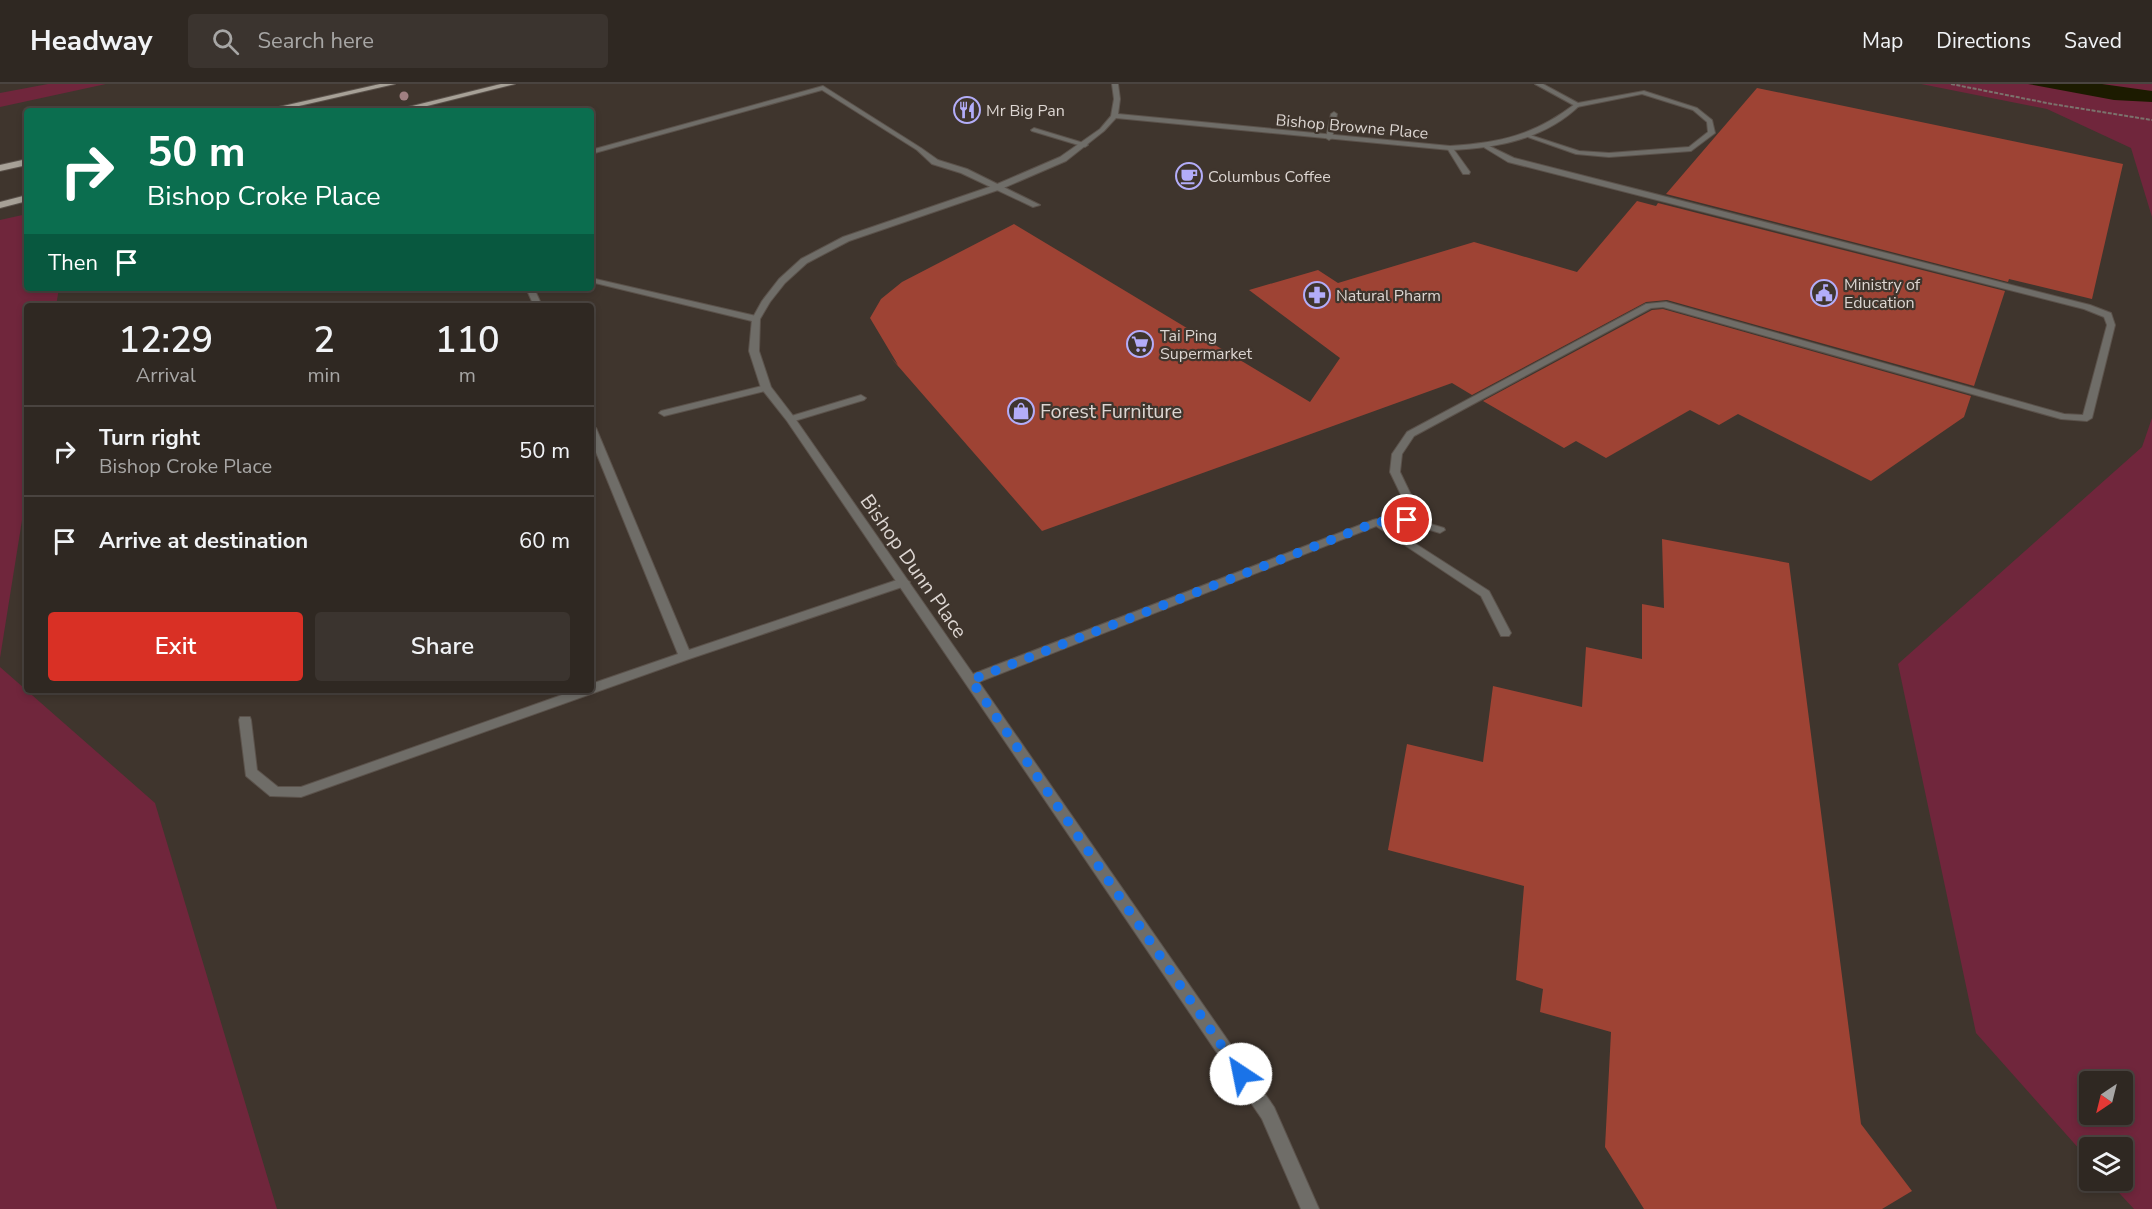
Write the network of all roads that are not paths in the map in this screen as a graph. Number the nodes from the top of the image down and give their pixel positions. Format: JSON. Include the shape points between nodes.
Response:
{"nodes":[{"id":1,"x":391,"y":84,"type":"edge"},
{"id":2,"x":511,"y":84,"type":"edge"},
{"id":3,"x":1115,"y":84,"type":"edge"},
{"id":4,"x":1538,"y":84,"type":"edge"},
{"id":5,"x":1577,"y":105,"type":"junction"},
{"id":6,"x":279,"y":108,"type":"edge"},
{"id":7,"x":409,"y":108,"type":"edge"},
{"id":8,"x":1334,"y":114,"type":"dead end"},
{"id":9,"x":1114,"y":116,"type":"junction"},
{"id":10,"x":1034,"y":130,"type":"dead end"},
{"id":11,"x":1528,"y":136,"type":"junction"},
{"id":12,"x":1329,"y":138,"type":"junction"},
{"id":13,"x":1084,"y":145,"type":"junction"},
{"id":14,"x":1487,"y":147,"type":"junction"},
{"id":15,"x":1450,"y":148,"type":"junction"},
{"id":16,"x":594,"y":151,"type":"edge"},
{"id":17,"x":24,"y":163,"type":"edge"},
{"id":18,"x":0,"y":168,"type":"edge"},
{"id":19,"x":1466,"y":172,"type":"dead end"},
{"id":20,"x":998,"y":187,"type":"junction"},
{"id":21,"x":24,"y":199,"type":"edge"},
{"id":22,"x":0,"y":204,"type":"edge"},
{"id":23,"x":1036,"y":205,"type":"dead end"},
{"id":24,"x":594,"y":281,"type":"edge"},
{"id":25,"x":756,"y":319,"type":"junction"},
{"id":26,"x":766,"y":388,"type":"junction"},
{"id":27,"x":861,"y":398,"type":"dead end"},
{"id":28,"x":664,"y":413,"type":"dead end"},
{"id":29,"x":791,"y":419,"type":"junction"},
{"id":30,"x":594,"y":435,"type":"edge"},
{"id":31,"x":1377,"y":522,"type":"junction"},
{"id":32,"x":1420,"y":524,"type":"junction"},
{"id":33,"x":1440,"y":530,"type":"dead end"},
{"id":34,"x":904,"y":582,"type":"junction"},
{"id":35,"x":1505,"y":633,"type":"dead end"},
{"id":36,"x":685,"y":656,"type":"junction"},
{"id":37,"x":971,"y":680,"type":"junction"},
{"id":38,"x":594,"y":689,"type":"edge"},
{"id":39,"x":582,"y":693,"type":"edge"},
{"id":40,"x":245,"y":720,"type":"dead end"},
{"id":41,"x":1310,"y":1209,"type":"edge"}],
"edges":[{"from":1,"to":6,"type":"main road"},
{"from":2,"to":7,"type":"main road"},
{"from":3,"to":9,"type":"street","via":[[1118,99]]},
{"from":4,"to":5,"type":"street"},
{"from":5,"to":11,"type":"street","name":"Bishop Browne Place","via":[[1557,122]]},
{"from":5,"to":11,"type":"street","via":[[1642,92],[1695,109],[1710,121],[1712,133],[1690,149],[1609,154],[1578,153]]},
{"from":8,"to":12,"type":"street"},
{"from":9,"to":12,"type":"street","name":"Bishop Browne Place"},
{"from":9,"to":13,"type":"street","name":"Bishop Dunn Place"},
{"from":10,"to":13,"type":"street"},
{"from":11,"to":14,"type":"street","name":"Bishop Browne Place"},
{"from":12,"to":15,"type":"street","name":"Bishop Browne Place"},
{"from":13,"to":20,"type":"street","name":"Bishop Dunn Place","via":[[1044,168]]},
{"from":14,"to":15,"type":"street","name":"Bishop Browne Place"},
{"from":14,"to":32,"type":"street","via":[[1511,160],[2087,307],[2108,315],[2111,325],[2087,418],[2064,417],[1663,304],[1649,306],[1410,434],[1397,454],[1395,472]]},
{"from":15,"to":19,"type":"street"},
{"from":16,"to":20,"type":"street","via":[[823,88],[935,162]]},
{"from":17,"to":18,"type":"main road"},
{"from":20,"to":23,"type":"street"},
{"from":20,"to":25,"type":"street","name":"Bishop Dunn Place","via":[[846,239],[804,261],[782,281]]},
{"from":21,"to":22,"type":"main road"},
{"from":24,"to":25,"type":"street"},
{"from":25,"to":26,"type":"street","name":"Bishop Dunn Place","via":[[754,351]]},
{"from":26,"to":28,"type":"street"},
{"from":26,"to":29,"type":"street","name":"Bishop Dunn Place"},
{"from":27,"to":29,"type":"street"},
{"from":29,"to":34,"type":"street","name":"Bishop Dunn Place"},
{"from":30,"to":36,"type":"street"},
{"from":31,"to":32,"type":"street","via":[[1407,520]]},
{"from":31,"to":35,"type":"street","via":[[1485,594]]},
{"from":31,"to":37,"type":"street"},
{"from":32,"to":33,"type":"street"},
{"from":34,"to":36,"type":"street"},
{"from":34,"to":37,"type":"street","name":"Bishop Dunn Place"},
{"from":36,"to":38,"type":"street"},
{"from":37,"to":41,"type":"street","name":"Bishop Dunn Place","via":[[1268,1113]]},
{"from":39,"to":40,"type":"street","via":[[301,792],[275,792],[251,772]]}]}
